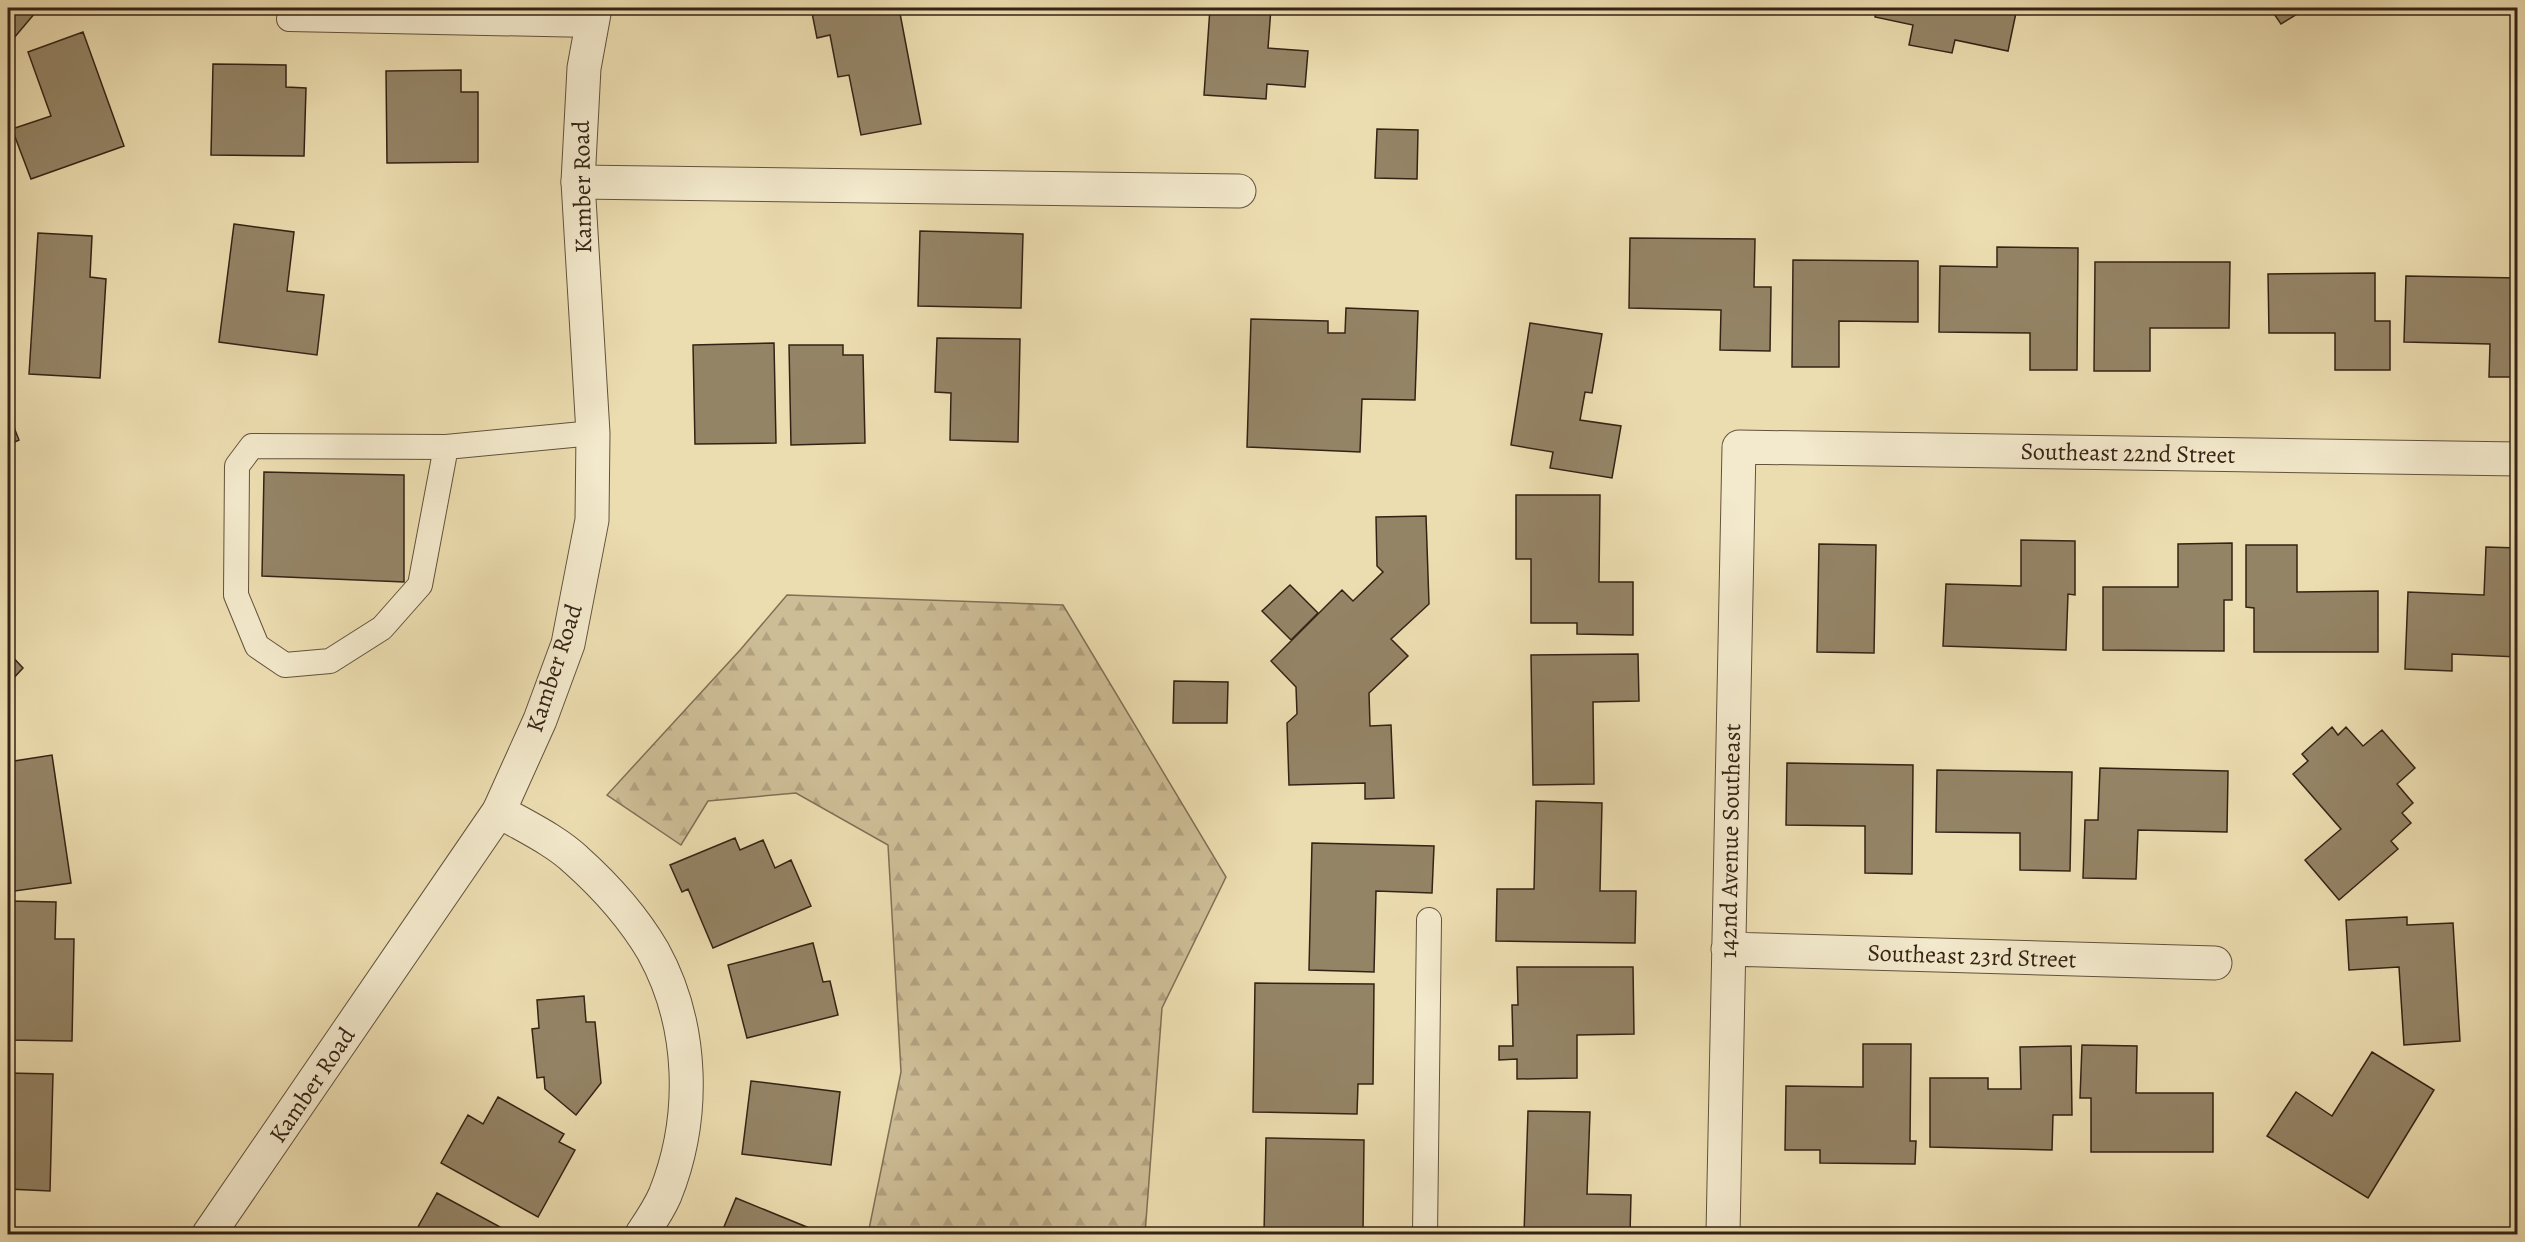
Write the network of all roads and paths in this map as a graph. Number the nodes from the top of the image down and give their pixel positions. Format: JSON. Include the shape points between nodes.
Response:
{"nodes":[{"id":1,"x":593,"y":16,"type":"edge"},
{"id":2,"x":289,"y":19,"type":"dead end"},
{"id":3,"x":578,"y":182,"type":"junction"},
{"id":4,"x":1239,"y":191,"type":"dead end"},
{"id":5,"x":593,"y":433,"type":"junction"},
{"id":6,"x":446,"y":447,"type":"junction"},
{"id":7,"x":1738,"y":447,"type":"joint"},
{"id":8,"x":2517,"y":459,"type":"edge"},
{"id":9,"x":500,"y":811,"type":"junction"},
{"id":10,"x":1429,"y":920,"type":"dead end"},
{"id":11,"x":1728,"y":949,"type":"junction"},
{"id":12,"x":2216,"y":963,"type":"dead end"},
{"id":13,"x":209,"y":1234,"type":"edge"},
{"id":14,"x":642,"y":1234,"type":"edge"},
{"id":15,"x":1425,"y":1234,"type":"edge"},
{"id":16,"x":1723,"y":1234,"type":"edge"}],
"edges":[{"from":1,"to":2,"type":"lane"},
{"from":1,"to":3,"type":"street","name":"Kamber Road","via":[[584,68]]},
{"from":3,"to":4,"type":"street"},
{"from":3,"to":5,"type":"street","name":"Kamber Road"},
{"from":5,"to":6,"type":"lane"},
{"from":5,"to":9,"type":"street","name":"Kamber Road","via":[[592,520],[567,644],[540,720]]},
{"from":6,"to":6,"type":"lane","via":[[252,446],[237,466],[236,595],[257,646],[285,665],[330,661],[382,628],[420,585]]},
{"from":7,"to":8,"type":"street","name":"Southeast 22nd Street"},
{"from":7,"to":11,"type":"street","name":"142nd Avenue Southeast"},
{"from":9,"to":13,"type":"street","name":"Kamber Road"},
{"from":9,"to":14,"type":"street","via":[[575,858],[618,903],[653,951],[670,992],[683,1041],[685,1120],[664,1197]]},
{"from":10,"to":15,"type":"lane"},
{"from":11,"to":12,"type":"street","name":"Southeast 23rd Street"},
{"from":11,"to":16,"type":"street","name":"142nd Avenue Southeast"}]}
